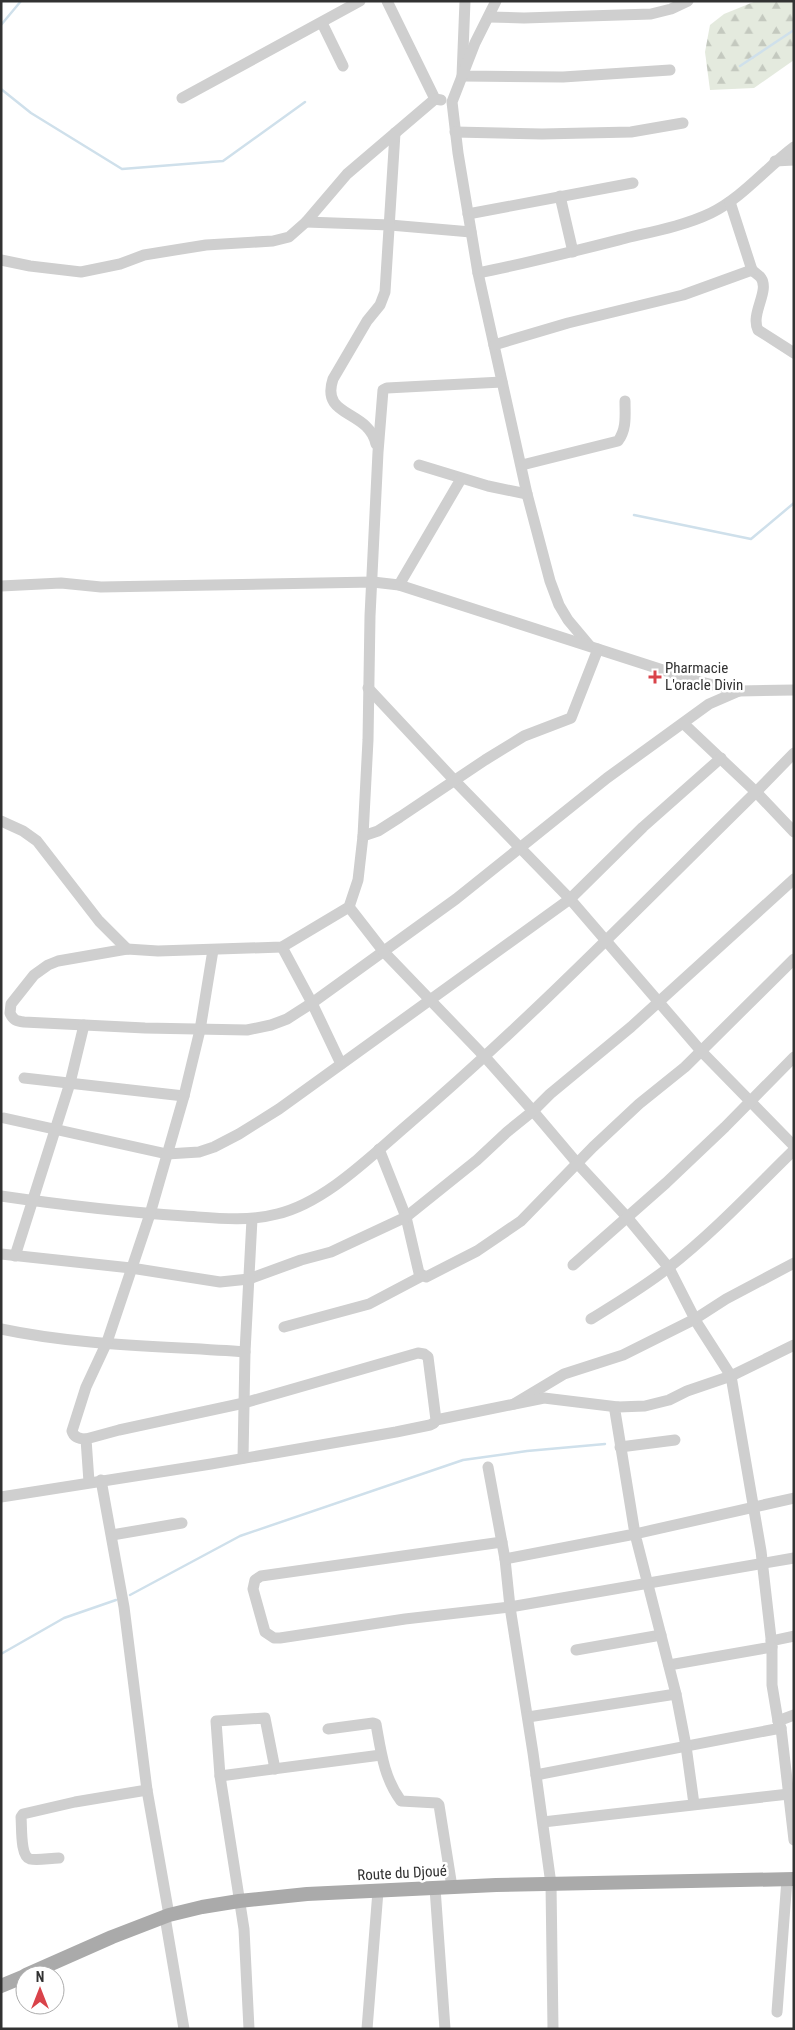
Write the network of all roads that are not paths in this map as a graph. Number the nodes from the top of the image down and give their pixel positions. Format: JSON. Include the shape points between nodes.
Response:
{"nodes":[{"id":1,"x":360,"y":1,"type":"edge"},
{"id":2,"x":387,"y":1,"type":"edge"},
{"id":3,"x":465,"y":1,"type":"edge"},
{"id":4,"x":496,"y":1,"type":"edge"},
{"id":5,"x":688,"y":1,"type":"edge"},
{"id":6,"x":489,"y":17,"type":"junction"},
{"id":7,"x":322,"y":23,"type":"junction"},
{"id":8,"x":343,"y":66,"type":"dead end"},
{"id":9,"x":670,"y":70,"type":"dead end"},
{"id":10,"x":462,"y":76,"type":"junction"},
{"id":11,"x":182,"y":98,"type":"dead end"},
{"id":12,"x":435,"y":99,"type":"junction"},
{"id":13,"x":452,"y":102,"type":"junction"},
{"id":14,"x":683,"y":123,"type":"dead end"},
{"id":15,"x":455,"y":132,"type":"junction"},
{"id":16,"x":395,"y":133,"type":"junction"},
{"id":17,"x":794,"y":147,"type":"edge"},
{"id":18,"x":794,"y":160,"type":"edge"},
{"id":19,"x":775,"y":161,"type":"junction"},
{"id":20,"x":633,"y":183,"type":"dead end"},
{"id":21,"x":560,"y":196,"type":"junction"},
{"id":22,"x":730,"y":202,"type":"junction"},
{"id":23,"x":468,"y":214,"type":"junction"},
{"id":24,"x":306,"y":222,"type":"junction"},
{"id":25,"x":390,"y":225,"type":"junction"},
{"id":26,"x":471,"y":232,"type":"junction"},
{"id":27,"x":573,"y":252,"type":"junction"},
{"id":28,"x":1,"y":260,"type":"edge"},
{"id":29,"x":752,"y":270,"type":"junction"},
{"id":30,"x":478,"y":274,"type":"junction"},
{"id":31,"x":494,"y":345,"type":"junction"},
{"id":32,"x":794,"y":353,"type":"edge"},
{"id":33,"x":502,"y":382,"type":"junction"},
{"id":34,"x":625,"y":401,"type":"dead end"},
{"id":35,"x":378,"y":452,"type":"junction"},
{"id":36,"x":420,"y":465,"type":"dead end"},
{"id":37,"x":522,"y":465,"type":"junction"},
{"id":38,"x":461,"y":479,"type":"junction"},
{"id":39,"x":528,"y":494,"type":"junction"},
{"id":40,"x":373,"y":582,"type":"junction"},
{"id":41,"x":399,"y":585,"type":"junction"},
{"id":42,"x":1,"y":586,"type":"edge"},
{"id":43,"x":594,"y":648,"type":"junction"},
{"id":44,"x":368,"y":688,"type":"junction"},
{"id":45,"x":794,"y":690,"type":"edge"},
{"id":46,"x":739,"y":691,"type":"junction"},
{"id":47,"x":684,"y":724,"type":"junction"},
{"id":48,"x":794,"y":753,"type":"edge"},
{"id":49,"x":721,"y":758,"type":"junction"},
{"id":50,"x":455,"y":781,"type":"junction"},
{"id":51,"x":756,"y":792,"type":"junction"},
{"id":52,"x":1,"y":821,"type":"edge"},
{"id":53,"x":794,"y":832,"type":"edge"},
{"id":54,"x":363,"y":836,"type":"junction"},
{"id":55,"x":521,"y":849,"type":"junction"},
{"id":56,"x":794,"y":879,"type":"edge"},
{"id":57,"x":570,"y":899,"type":"junction"},
{"id":58,"x":349,"y":906,"type":"junction"},
{"id":59,"x":606,"y":940,"type":"junction"},
{"id":60,"x":282,"y":947,"type":"junction"},
{"id":61,"x":127,"y":949,"type":"junction"},
{"id":62,"x":213,"y":950,"type":"junction"},
{"id":63,"x":384,"y":952,"type":"junction"},
{"id":64,"x":794,"y":959,"type":"edge"},
{"id":65,"x":429,"y":999,"type":"junction"},
{"id":66,"x":658,"y":1001,"type":"junction"},
{"id":67,"x":312,"y":1003,"type":"junction"},
{"id":68,"x":84,"y":1025,"type":"junction"},
{"id":69,"x":200,"y":1030,"type":"junction"},
{"id":70,"x":701,"y":1051,"type":"junction"},
{"id":71,"x":485,"y":1057,"type":"junction"},
{"id":72,"x":794,"y":1057,"type":"edge"},
{"id":73,"x":340,"y":1064,"type":"junction"},
{"id":74,"x":24,"y":1078,"type":"dead end"},
{"id":75,"x":70,"y":1083,"type":"junction"},
{"id":76,"x":184,"y":1096,"type":"junction"},
{"id":77,"x":750,"y":1101,"type":"junction"},
{"id":78,"x":534,"y":1111,"type":"junction"},
{"id":79,"x":4,"y":1118,"type":"dead end"},
{"id":80,"x":55,"y":1129,"type":"junction"},
{"id":81,"x":794,"y":1148,"type":"edge"},
{"id":82,"x":379,"y":1149,"type":"junction"},
{"id":83,"x":167,"y":1154,"type":"junction"},
{"id":84,"x":577,"y":1163,"type":"junction"},
{"id":85,"x":1,"y":1196,"type":"edge"},
{"id":86,"x":32,"y":1200,"type":"junction"},
{"id":87,"x":150,"y":1214,"type":"junction"},
{"id":88,"x":626,"y":1216,"type":"junction"},
{"id":89,"x":406,"y":1217,"type":"junction"},
{"id":90,"x":252,"y":1218,"type":"junction"},
{"id":91,"x":1,"y":1254,"type":"edge"},
{"id":92,"x":15,"y":1256,"type":"junction"},
{"id":93,"x":794,"y":1263,"type":"edge"},
{"id":94,"x":573,"y":1265,"type":"dead end"},
{"id":95,"x":131,"y":1268,"type":"junction"},
{"id":96,"x":669,"y":1268,"type":"junction"},
{"id":97,"x":422,"y":1276,"type":"junction"},
{"id":98,"x":249,"y":1279,"type":"junction"},
{"id":99,"x":591,"y":1319,"type":"dead end"},
{"id":100,"x":695,"y":1319,"type":"junction"},
{"id":101,"x":284,"y":1327,"type":"dead end"},
{"id":102,"x":1,"y":1328,"type":"edge"},
{"id":103,"x":107,"y":1342,"type":"junction"},
{"id":104,"x":794,"y":1345,"type":"edge"},
{"id":105,"x":245,"y":1352,"type":"junction"},
{"id":106,"x":731,"y":1376,"type":"junction"},
{"id":107,"x":244,"y":1403,"type":"junction"},
{"id":108,"x":514,"y":1404,"type":"junction"},
{"id":109,"x":618,"y":1408,"type":"junction"},
{"id":110,"x":436,"y":1420,"type":"junction"},
{"id":111,"x":86,"y":1439,"type":"junction"},
{"id":112,"x":675,"y":1440,"type":"dead end"},
{"id":113,"x":620,"y":1447,"type":"junction"},
{"id":114,"x":243,"y":1458,"type":"junction"},
{"id":115,"x":488,"y":1467,"type":"dead end"},
{"id":116,"x":95,"y":1481,"type":"junction"},
{"id":117,"x":1,"y":1497,"type":"edge"},
{"id":118,"x":794,"y":1498,"type":"edge"},
{"id":119,"x":754,"y":1508,"type":"junction"},
{"id":120,"x":182,"y":1523,"type":"dead end"},
{"id":121,"x":635,"y":1534,"type":"junction"},
{"id":122,"x":112,"y":1535,"type":"junction"},
{"id":123,"x":502,"y":1542,"type":"junction"},
{"id":124,"x":794,"y":1558,"type":"edge"},
{"id":125,"x":505,"y":1559,"type":"junction"},
{"id":126,"x":762,"y":1565,"type":"junction"},
{"id":127,"x":648,"y":1584,"type":"junction"},
{"id":128,"x":510,"y":1607,"type":"junction"},
{"id":129,"x":661,"y":1634,"type":"junction"},
{"id":130,"x":794,"y":1636,"type":"edge"},
{"id":131,"x":772,"y":1644,"type":"junction"},
{"id":132,"x":576,"y":1650,"type":"dead end"},
{"id":133,"x":669,"y":1665,"type":"junction"},
{"id":134,"x":676,"y":1694,"type":"junction"},
{"id":135,"x":794,"y":1715,"type":"edge"},
{"id":136,"x":528,"y":1717,"type":"junction"},
{"id":137,"x":780,"y":1725,"type":"junction"},
{"id":138,"x":328,"y":1729,"type":"dead end"},
{"id":139,"x":686,"y":1746,"type":"junction"},
{"id":140,"x":381,"y":1755,"type":"junction"},
{"id":141,"x":275,"y":1769,"type":"junction"},
{"id":142,"x":536,"y":1775,"type":"junction"},
{"id":143,"x":220,"y":1776,"type":"junction"},
{"id":144,"x":147,"y":1790,"type":"junction"},
{"id":145,"x":789,"y":1794,"type":"junction"},
{"id":146,"x":694,"y":1804,"type":"junction"},
{"id":147,"x":543,"y":1822,"type":"junction"},
{"id":148,"x":794,"y":1840,"type":"edge"},
{"id":149,"x":59,"y":1858,"type":"dead end"},
{"id":150,"x":790,"y":1879,"type":"edge"},
{"id":151,"x":551,"y":1884,"type":"junction"},
{"id":152,"x":452,"y":1887,"type":"junction"},
{"id":153,"x":434,"y":1888,"type":"junction"},
{"id":154,"x":378,"y":1891,"type":"junction"},
{"id":155,"x":239,"y":1901,"type":"junction"},
{"id":156,"x":167,"y":1916,"type":"junction"},
{"id":157,"x":49,"y":1965,"type":"edge"},
{"id":158,"x":15,"y":1980,"type":"edge"},
{"id":159,"x":1,"y":1986,"type":"edge"},
{"id":160,"x":777,"y":2012,"type":"dead end"},
{"id":161,"x":184,"y":2029,"type":"edge"},
{"id":162,"x":249,"y":2029,"type":"edge"},
{"id":163,"x":368,"y":2029,"type":"edge"},
{"id":164,"x":445,"y":2029,"type":"edge"},
{"id":165,"x":553,"y":2029,"type":"edge"}],
"edges":[{"from":1,"to":7,"type":"street"},
{"from":2,"to":12,"type":"street"},
{"from":3,"to":10,"type":"street"},
{"from":4,"to":6,"type":"street"},
{"from":5,"to":6,"type":"street","via":[[651,14]]},
{"from":6,"to":10,"type":"street"},
{"from":7,"to":8,"type":"street"},
{"from":7,"to":11,"type":"street"},
{"from":9,"to":10,"type":"street","via":[[563,77]]},
{"from":10,"to":13,"type":"street"},
{"from":12,"to":13,"type":"street"},
{"from":12,"to":16,"type":"street"},
{"from":13,"to":15,"type":"street"},
{"from":14,"to":15,"type":"street","via":[[621,133]]},
{"from":15,"to":23,"type":"street"},
{"from":16,"to":24,"type":"street","via":[[346,174]]},
{"from":16,"to":25,"type":"street"},
{"from":17,"to":19,"type":"street"},
{"from":18,"to":19,"type":"street"},
{"from":19,"to":22,"type":"street"},
{"from":20,"to":21,"type":"street"},
{"from":21,"to":23,"type":"street"},
{"from":21,"to":27,"type":"street"},
{"from":22,"to":27,"type":"street","via":[[710,214],[676,225]]},
{"from":22,"to":29,"type":"street"},
{"from":23,"to":26,"type":"street"},
{"from":24,"to":25,"type":"street"},
{"from":24,"to":28,"type":"street","via":[[289,237],[273,241],[206,245],[144,255],[81,272]]},
{"from":25,"to":26,"type":"street"},
{"from":25,"to":35,"type":"street","via":[[387,277],[382,300],[330,388],[334,404],[369,427]]},
{"from":26,"to":30,"type":"street"},
{"from":27,"to":30,"type":"street"},
{"from":29,"to":31,"type":"street","via":[[683,295]]},
{"from":29,"to":32,"type":"street","via":[[764,283],[756,317],[758,330]]},
{"from":30,"to":31,"type":"street"},
{"from":31,"to":33,"type":"street"},
{"from":33,"to":35,"type":"street","via":[[383,390]]},
{"from":33,"to":37,"type":"street"},
{"from":34,"to":37,"type":"street","via":[[623,435],[618,441]]},
{"from":35,"to":40,"type":"street"},
{"from":36,"to":38,"type":"street"},
{"from":37,"to":39,"type":"street"},
{"from":38,"to":39,"type":"street"},
{"from":38,"to":41,"type":"street"},
{"from":39,"to":43,"type":"street","via":[[559,605]]},
{"from":40,"to":41,"type":"street"},
{"from":40,"to":42,"type":"street"},
{"from":40,"to":44,"type":"street"},
{"from":41,"to":43,"type":"street"},
{"from":43,"to":46,"type":"street"},
{"from":43,"to":50,"type":"street","via":[[571,718],[524,736]]},
{"from":44,"to":50,"type":"street"},
{"from":44,"to":54,"type":"street"},
{"from":45,"to":46,"type":"street"},
{"from":46,"to":47,"type":"street","via":[[709,704]]},
{"from":47,"to":49,"type":"street"},
{"from":47,"to":55,"type":"street","via":[[608,778]]},
{"from":48,"to":51,"type":"street"},
{"from":49,"to":51,"type":"street"},
{"from":49,"to":57,"type":"street","via":[[643,827]]},
{"from":50,"to":54,"type":"street","via":[[378,830]]},
{"from":50,"to":55,"type":"street"},
{"from":51,"to":53,"type":"street"},
{"from":51,"to":59,"type":"street"},
{"from":52,"to":61,"type":"street","via":[[37,841],[99,921]]},
{"from":54,"to":58,"type":"street","via":[[358,880]]},
{"from":55,"to":57,"type":"street"},
{"from":55,"to":63,"type":"street"},
{"from":56,"to":66,"type":"street"},
{"from":57,"to":59,"type":"street"},
{"from":57,"to":65,"type":"street"},
{"from":58,"to":60,"type":"street"},
{"from":58,"to":63,"type":"street"},
{"from":59,"to":66,"type":"street"},
{"from":59,"to":71,"type":"street"},
{"from":60,"to":62,"type":"street"},
{"from":60,"to":67,"type":"street"},
{"from":61,"to":62,"type":"street"},
{"from":61,"to":68,"type":"street","via":[[48,965],[34,976],[10,1008],[16,1021]]},
{"from":62,"to":69,"type":"street"},
{"from":63,"to":65,"type":"street"},
{"from":63,"to":67,"type":"street"},
{"from":64,"to":70,"type":"street"},
{"from":65,"to":71,"type":"street"},
{"from":65,"to":73,"type":"street"},
{"from":66,"to":70,"type":"street"},
{"from":66,"to":78,"type":"street"},
{"from":67,"to":69,"type":"street","via":[[259,1028]]},
{"from":67,"to":73,"type":"street"},
{"from":68,"to":69,"type":"street"},
{"from":68,"to":75,"type":"street"},
{"from":69,"to":76,"type":"street"},
{"from":70,"to":77,"type":"street"},
{"from":70,"to":84,"type":"street"},
{"from":71,"to":78,"type":"street"},
{"from":71,"to":82,"type":"street"},
{"from":72,"to":77,"type":"street"},
{"from":73,"to":83,"type":"street","via":[[239,1134],[199,1152]]},
{"from":74,"to":75,"type":"street"},
{"from":75,"to":76,"type":"street"},
{"from":75,"to":80,"type":"street"},
{"from":76,"to":83,"type":"street"},
{"from":77,"to":81,"type":"street"},
{"from":77,"to":88,"type":"street","via":[[666,1183]]},
{"from":78,"to":84,"type":"street"},
{"from":78,"to":89,"type":"street"},
{"from":79,"to":80,"type":"street"},
{"from":80,"to":83,"type":"street"},
{"from":80,"to":86,"type":"street"},
{"from":81,"to":96,"type":"street","via":[[706,1236]]},
{"from":82,"to":89,"type":"street"},
{"from":82,"to":90,"type":"street","via":[[320,1195],[296,1208]]},
{"from":83,"to":87,"type":"street"},
{"from":84,"to":88,"type":"street"},
{"from":84,"to":97,"type":"street","via":[[521,1221],[477,1251],[426,1277]]},
{"from":85,"to":86,"type":"street"},
{"from":86,"to":87,"type":"street"},
{"from":86,"to":92,"type":"street"},
{"from":87,"to":90,"type":"street"},
{"from":87,"to":95,"type":"street"},
{"from":88,"to":94,"type":"street"},
{"from":88,"to":96,"type":"street"},
{"from":89,"to":97,"type":"street"},
{"from":89,"to":98,"type":"street","via":[[332,1252]]},
{"from":90,"to":98,"type":"street"},
{"from":91,"to":92,"type":"street"},
{"from":92,"to":95,"type":"street"},
{"from":93,"to":100,"type":"street"},
{"from":95,"to":98,"type":"street","via":[[213,1282]]},
{"from":95,"to":103,"type":"street"},
{"from":96,"to":99,"type":"street"},
{"from":96,"to":100,"type":"street"},
{"from":97,"to":101,"type":"street","via":[[369,1304]]},
{"from":98,"to":105,"type":"street"},
{"from":100,"to":106,"type":"street"},
{"from":100,"to":108,"type":"street","via":[[623,1355],[564,1374]]},
{"from":102,"to":103,"type":"street","via":[[29,1335]]},
{"from":103,"to":105,"type":"street"},
{"from":103,"to":111,"type":"street","via":[[86,1387],[72,1431],[74,1436]]},
{"from":104,"to":106,"type":"street"},
{"from":105,"to":107,"type":"street"},
{"from":106,"to":109,"type":"street","via":[[661,1403]]},
{"from":106,"to":119,"type":"street"},
{"from":107,"to":110,"type":"street","via":[[418,1353],[428,1357]]},
{"from":107,"to":111,"type":"street"},
{"from":107,"to":114,"type":"street"},
{"from":108,"to":109,"type":"street","via":[[544,1398]]},
{"from":108,"to":110,"type":"street"},
{"from":109,"to":113,"type":"street","via":[[614,1415]]},
{"from":110,"to":114,"type":"street","via":[[430,1425],[396,1432]]},
{"from":111,"to":116,"type":"street"},
{"from":112,"to":113,"type":"street"},
{"from":113,"to":121,"type":"street"},
{"from":114,"to":116,"type":"street"},
{"from":115,"to":123,"type":"street"},
{"from":116,"to":117,"type":"street"},
{"from":116,"to":122,"type":"street"},
{"from":118,"to":119,"type":"street"},
{"from":119,"to":121,"type":"street"},
{"from":119,"to":126,"type":"street"},
{"from":120,"to":122,"type":"street"},
{"from":121,"to":125,"type":"street"},
{"from":121,"to":127,"type":"street"},
{"from":122,"to":144,"type":"street"},
{"from":123,"to":125,"type":"street"},
{"from":123,"to":128,"type":"street","via":[[261,1576],[255,1580],[253,1588],[265,1632],[274,1638]]},
{"from":124,"to":126,"type":"street"},
{"from":125,"to":128,"type":"street"},
{"from":126,"to":127,"type":"street"},
{"from":126,"to":131,"type":"street"},
{"from":127,"to":128,"type":"street"},
{"from":127,"to":129,"type":"street"},
{"from":128,"to":136,"type":"street"},
{"from":129,"to":132,"type":"street"},
{"from":129,"to":133,"type":"street"},
{"from":130,"to":131,"type":"street"},
{"from":131,"to":133,"type":"street"},
{"from":131,"to":137,"type":"street","via":[[772,1685]]},
{"from":133,"to":134,"type":"street"},
{"from":134,"to":136,"type":"street"},
{"from":134,"to":139,"type":"street"},
{"from":135,"to":137,"type":"street"},
{"from":136,"to":142,"type":"street"},
{"from":137,"to":139,"type":"street"},
{"from":137,"to":145,"type":"street"},
{"from":138,"to":140,"type":"street","via":[[375,1723]]},
{"from":139,"to":142,"type":"street"},
{"from":139,"to":146,"type":"street"},
{"from":140,"to":141,"type":"street"},
{"from":140,"to":152,"type":"street","via":[[389,1782],[401,1801],[439,1805]]},
{"from":141,"to":143,"type":"street"},
{"from":141,"to":143,"type":"street","via":[[265,1718],[218,1720]]},
{"from":142,"to":147,"type":"street"},
{"from":143,"to":155,"type":"street"},
{"from":144,"to":149,"type":"street","via":[[23,1814],[23,1852],[26,1857]]},
{"from":144,"to":156,"type":"street"},
{"from":145,"to":146,"type":"street"},
{"from":145,"to":148,"type":"street"},
{"from":146,"to":147,"type":"street"},
{"from":147,"to":151,"type":"street"},
{"from":150,"to":151,"type":"main road","name":"Route du Djoué"},
{"from":150,"to":160,"type":"street"},
{"from":151,"to":152,"type":"main road","name":"Route du Djoué"},
{"from":151,"to":165,"type":"street"},
{"from":152,"to":153,"type":"main road","name":"Route du Djoué"},
{"from":153,"to":154,"type":"main road","name":"Route du Djoué"},
{"from":153,"to":164,"type":"street"},
{"from":154,"to":155,"type":"main road","name":"Route du Djoué"},
{"from":154,"to":163,"type":"street"},
{"from":155,"to":156,"type":"main road","name":"Route du Djoué"},
{"from":155,"to":162,"type":"street","via":[[244,1929]]},
{"from":156,"to":157,"type":"main road","name":"Route du Djoué"},
{"from":156,"to":161,"type":"street"},
{"from":158,"to":159,"type":"main road","name":"Route du Djoué"}]}
